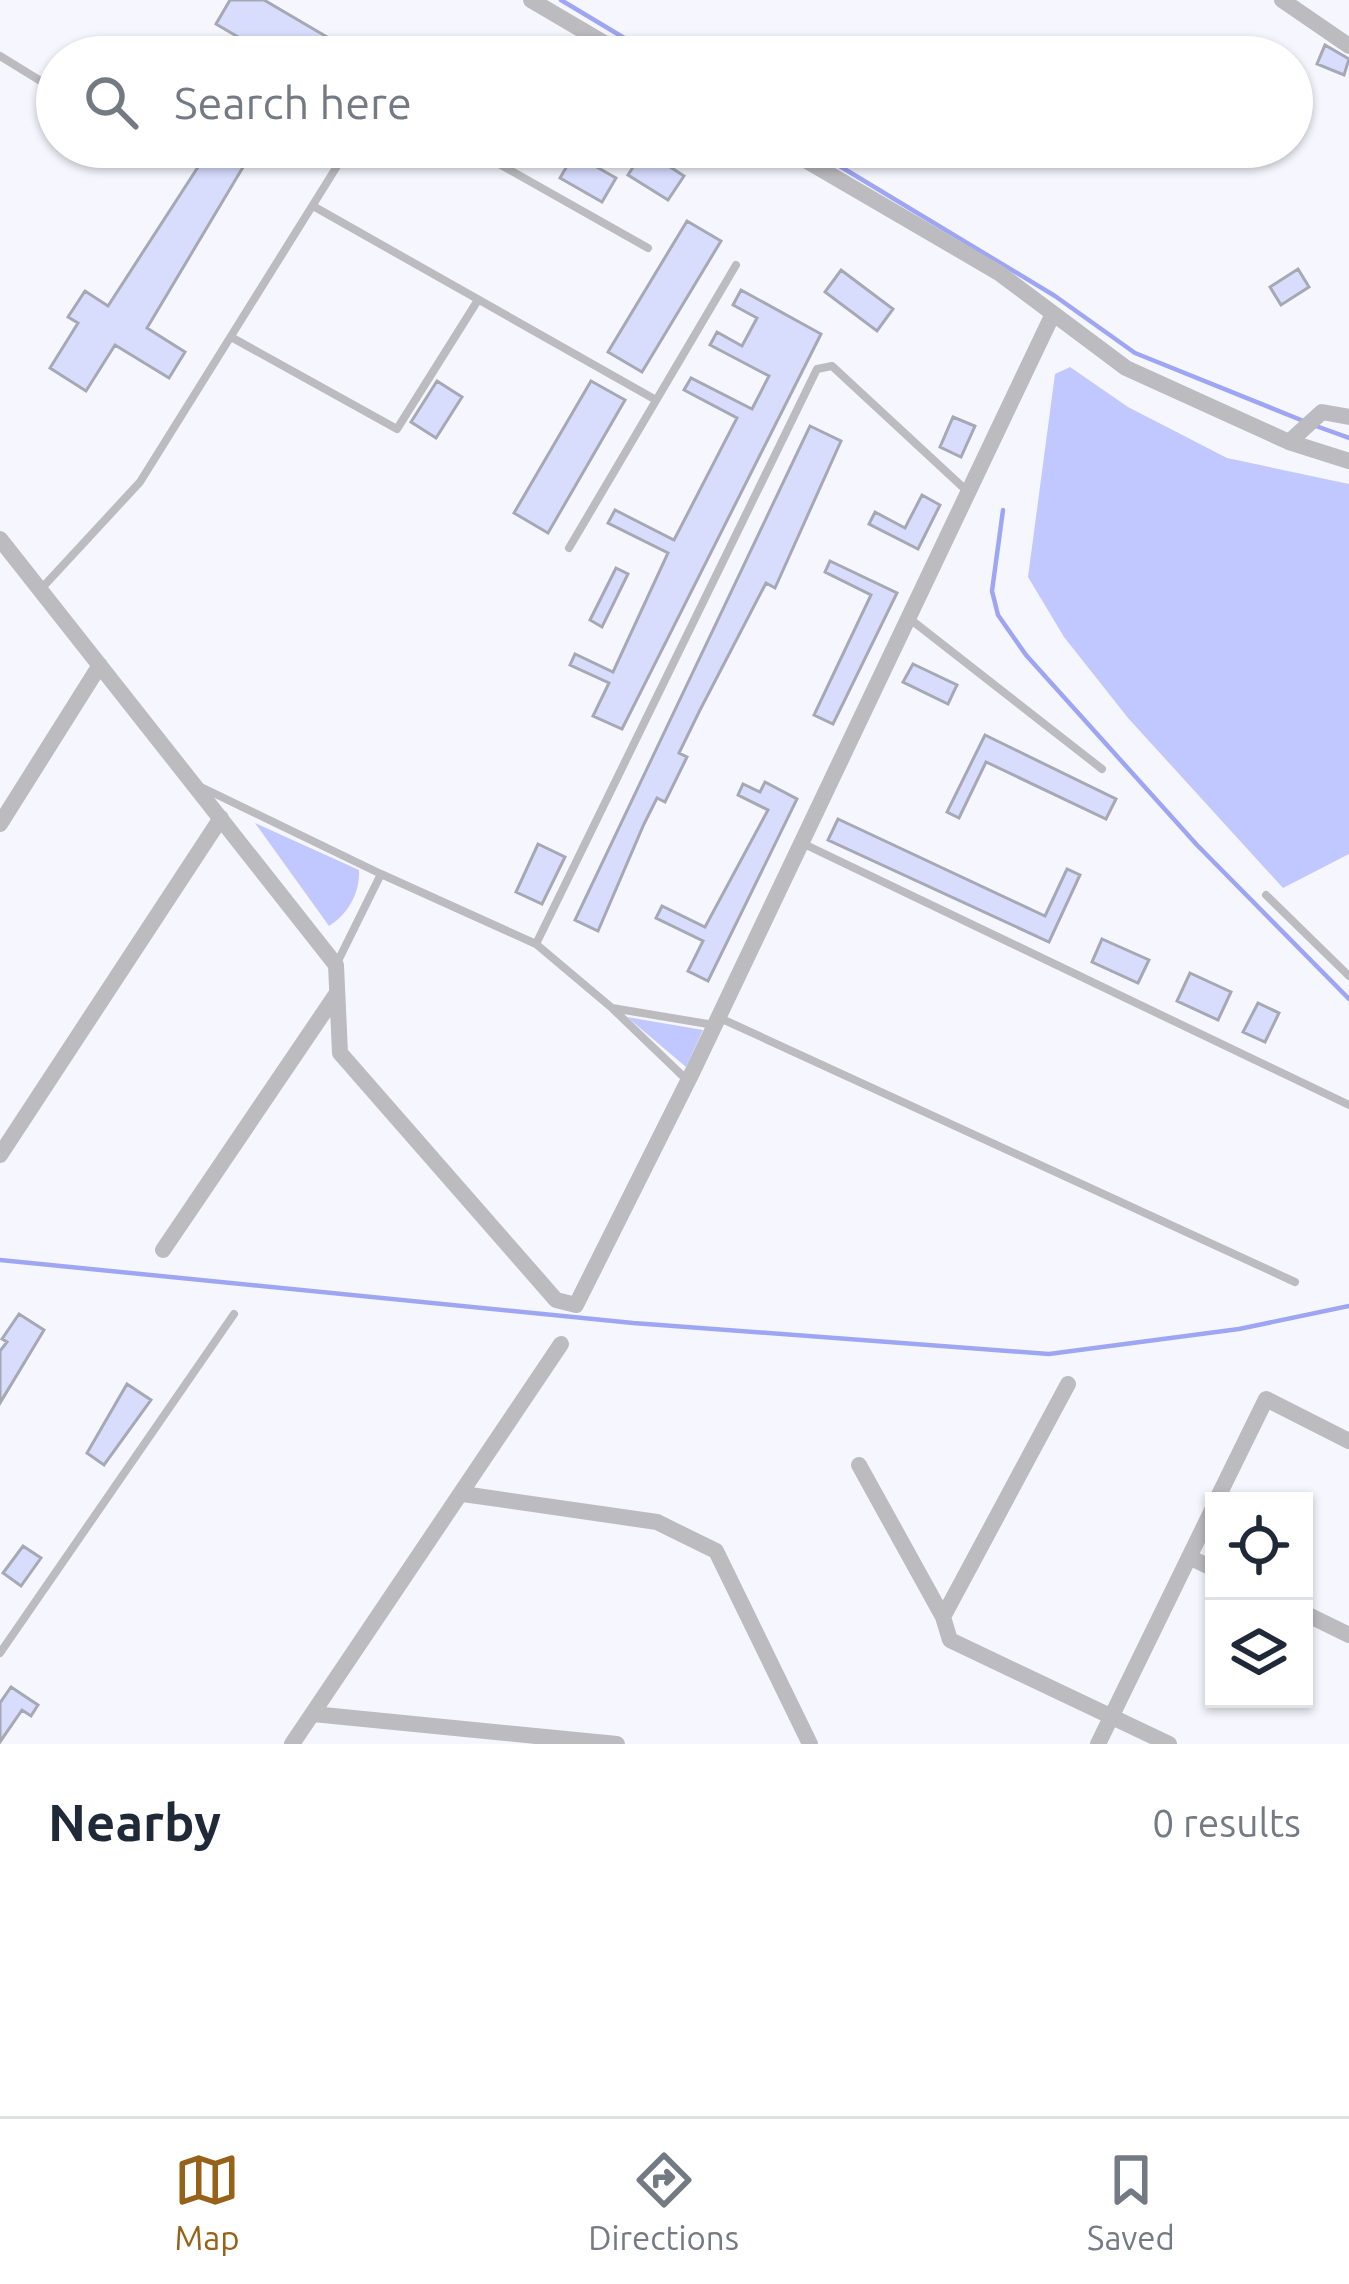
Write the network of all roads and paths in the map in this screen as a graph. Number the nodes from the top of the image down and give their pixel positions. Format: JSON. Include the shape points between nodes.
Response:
{"nodes":[{"id":1,"x":531,"y":0,"type":"edge"},
{"id":2,"x":1282,"y":0,"type":"edge"},
{"id":3,"x":592,"y":36,"type":"edge"},
{"id":4,"x":1349,"y":46,"type":"edge"},
{"id":5,"x":0,"y":56,"type":"edge"},
{"id":6,"x":36,"y":78,"type":"edge"},
{"id":7,"x":336,"y":168,"type":"edge"},
{"id":8,"x":507,"y":168,"type":"edge"},
{"id":9,"x":819,"y":168,"type":"edge"},
{"id":10,"x":313,"y":206,"type":"junction"},
{"id":11,"x":648,"y":248,"type":"dead end"},
{"id":12,"x":736,"y":265,"type":"dead end"},
{"id":13,"x":478,"y":300,"type":"junction"},
{"id":14,"x":1052,"y":316,"type":"junction"},
{"id":15,"x":231,"y":337,"type":"junction"},
{"id":16,"x":656,"y":400,"type":"junction"},
{"id":17,"x":1349,"y":417,"type":"edge"},
{"id":18,"x":1289,"y":442,"type":"junction"},
{"id":19,"x":1349,"y":461,"type":"edge"},
{"id":20,"x":968,"y":493,"type":"junction"},
{"id":21,"x":0,"y":539,"type":"edge"},
{"id":22,"x":569,"y":548,"type":"dead end"},
{"id":23,"x":40,"y":590,"type":"junction"},
{"id":24,"x":909,"y":618,"type":"junction"},
{"id":25,"x":100,"y":665,"type":"junction"},
{"id":26,"x":1102,"y":769,"type":"dead end"},
{"id":27,"x":194,"y":784,"type":"junction"},
{"id":28,"x":221,"y":818,"type":"junction"},
{"id":29,"x":0,"y":824,"type":"edge"},
{"id":30,"x":802,"y":843,"type":"junction"},
{"id":31,"x":381,"y":874,"type":"junction"},
{"id":32,"x":1266,"y":895,"type":"dead end"},
{"id":33,"x":536,"y":944,"type":"junction"},
{"id":34,"x":336,"y":965,"type":"junction"},
{"id":35,"x":1349,"y":976,"type":"edge"},
{"id":36,"x":337,"y":992,"type":"junction"},
{"id":37,"x":612,"y":1008,"type":"junction"},
{"id":38,"x":717,"y":1021,"type":"junction"},
{"id":39,"x":688,"y":1081,"type":"junction"},
{"id":40,"x":1349,"y":1106,"type":"edge"},
{"id":41,"x":0,"y":1155,"type":"edge"},
{"id":42,"x":163,"y":1250,"type":"dead end"},
{"id":43,"x":1295,"y":1282,"type":"dead end"},
{"id":44,"x":234,"y":1314,"type":"dead end"},
{"id":45,"x":561,"y":1344,"type":"dead end"},
{"id":46,"x":1068,"y":1384,"type":"dead end"},
{"id":47,"x":1349,"y":1441,"type":"edge"},
{"id":48,"x":859,"y":1465,"type":"dead end"},
{"id":49,"x":1220,"y":1492,"type":"edge"},
{"id":50,"x":464,"y":1493,"type":"junction"},
{"id":51,"x":1205,"y":1524,"type":"edge"},
{"id":52,"x":1189,"y":1557,"type":"junction"},
{"id":53,"x":1205,"y":1565,"type":"edge"},
{"id":54,"x":943,"y":1617,"type":"junction"},
{"id":55,"x":1313,"y":1617,"type":"edge"},
{"id":56,"x":1349,"y":1635,"type":"edge"},
{"id":57,"x":0,"y":1653,"type":"edge"},
{"id":58,"x":313,"y":1714,"type":"junction"},
{"id":59,"x":1112,"y":1717,"type":"junction"},
{"id":60,"x":292,"y":1744,"type":"edge"},
{"id":61,"x":617,"y":1744,"type":"edge"},
{"id":62,"x":810,"y":1744,"type":"edge"},
{"id":63,"x":1098,"y":1744,"type":"edge"},
{"id":64,"x":1169,"y":1744,"type":"edge"}],
"edges":[{"from":1,"to":3,"type":"street"},
{"from":2,"to":4,"type":"street"},
{"from":5,"to":6,"type":"lane"},
{"from":7,"to":10,"type":"lane"},
{"from":8,"to":11,"type":"lane"},
{"from":9,"to":14,"type":"street","via":[[999,273]]},
{"from":10,"to":13,"type":"lane"},
{"from":10,"to":15,"type":"lane"},
{"from":12,"to":16,"type":"lane"},
{"from":13,"to":15,"type":"lane","via":[[397,429]]},
{"from":13,"to":16,"type":"lane"},
{"from":14,"to":18,"type":"street","via":[[1126,368]]},
{"from":14,"to":20,"type":"street"},
{"from":15,"to":23,"type":"lane","via":[[140,482]]},
{"from":16,"to":22,"type":"lane"},
{"from":17,"to":18,"type":"street","via":[[1322,412]]},
{"from":18,"to":19,"type":"street"},
{"from":20,"to":24,"type":"street"},
{"from":20,"to":33,"type":"lane","via":[[832,366],[817,368]]},
{"from":21,"to":23,"type":"street"},
{"from":23,"to":25,"type":"street"},
{"from":24,"to":26,"type":"lane"},
{"from":24,"to":30,"type":"street"},
{"from":25,"to":27,"type":"street"},
{"from":25,"to":29,"type":"street"},
{"from":27,"to":28,"type":"street"},
{"from":27,"to":31,"type":"lane"},
{"from":28,"to":34,"type":"street"},
{"from":28,"to":41,"type":"street"},
{"from":30,"to":38,"type":"street"},
{"from":30,"to":40,"type":"lane"},
{"from":31,"to":33,"type":"lane"},
{"from":31,"to":34,"type":"lane"},
{"from":32,"to":35,"type":"lane"},
{"from":33,"to":37,"type":"lane"},
{"from":34,"to":36,"type":"street"},
{"from":36,"to":39,"type":"street","via":[[340,1053],[556,1300],[576,1305]]},
{"from":36,"to":42,"type":"street"},
{"from":37,"to":38,"type":"lane"},
{"from":37,"to":39,"type":"lane"},
{"from":38,"to":39,"type":"street"},
{"from":38,"to":43,"type":"lane"},
{"from":44,"to":57,"type":"lane"},
{"from":45,"to":50,"type":"street"},
{"from":46,"to":54,"type":"street"},
{"from":47,"to":49,"type":"street","via":[[1266,1399]]},
{"from":48,"to":54,"type":"street"},
{"from":50,"to":58,"type":"street"},
{"from":50,"to":62,"type":"street","via":[[658,1522],[716,1551]]},
{"from":51,"to":52,"type":"street"},
{"from":52,"to":53,"type":"street"},
{"from":52,"to":59,"type":"street"},
{"from":54,"to":59,"type":"street","via":[[950,1640]]},
{"from":55,"to":56,"type":"street"},
{"from":58,"to":60,"type":"street"},
{"from":58,"to":61,"type":"street"},
{"from":59,"to":63,"type":"street"},
{"from":59,"to":64,"type":"street"}]}
